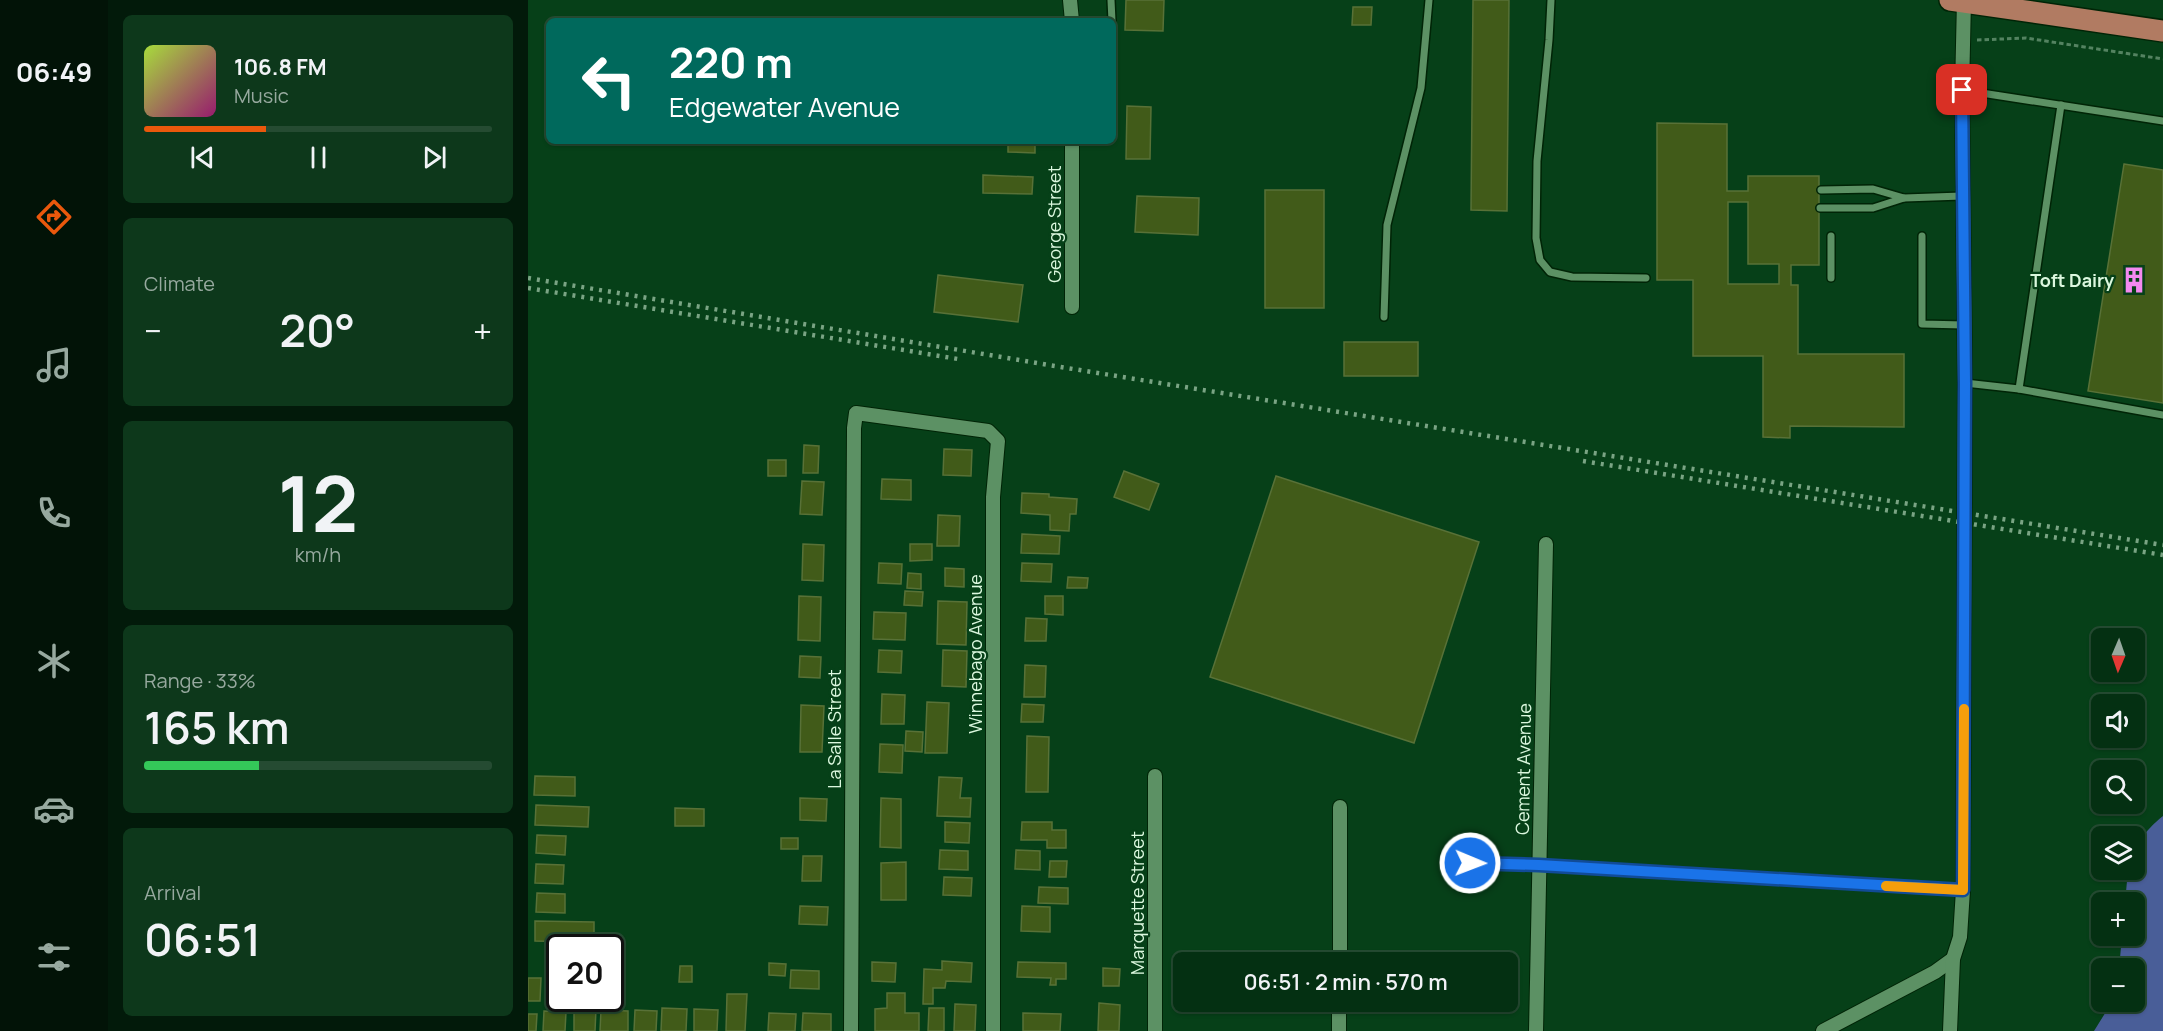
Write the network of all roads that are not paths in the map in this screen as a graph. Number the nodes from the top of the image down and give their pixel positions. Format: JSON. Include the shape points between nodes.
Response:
{"nodes":[{"id":1,"x":1070,"y":0,"type":"edge"},
{"id":2,"x":1112,"y":0,"type":"edge"},
{"id":3,"x":1429,"y":0,"type":"edge"},
{"id":4,"x":1551,"y":0,"type":"edge"},
{"id":5,"x":1959,"y":1,"type":"edge"},
{"id":6,"x":1072,"y":18,"type":"edge"},
{"id":7,"x":1112,"y":18,"type":"edge"},
{"id":8,"x":2163,"y":31,"type":"edge"},
{"id":9,"x":1962,"y":90,"type":"junction"},
{"id":10,"x":2061,"y":105,"type":"junction"},
{"id":11,"x":2163,"y":121,"type":"edge"},
{"id":12,"x":1072,"y":144,"type":"edge"},
{"id":13,"x":1821,"y":190,"type":"dead end"},
{"id":14,"x":1962,"y":196,"type":"junction"},
{"id":15,"x":1904,"y":198,"type":"junction"},
{"id":16,"x":1821,"y":208,"type":"dead end"},
{"id":17,"x":1831,"y":236,"type":"dead end"},
{"id":18,"x":1922,"y":236,"type":"dead end"},
{"id":19,"x":1646,"y":278,"type":"dead end"},
{"id":20,"x":1831,"y":278,"type":"dead end"},
{"id":21,"x":1072,"y":307,"type":"dead end"},
{"id":22,"x":1384,"y":317,"type":"dead end"},
{"id":23,"x":1964,"y":325,"type":"junction"},
{"id":24,"x":1965,"y":383,"type":"junction"},
{"id":25,"x":2019,"y":389,"type":"junction"},
{"id":26,"x":2163,"y":415,"type":"edge"},
{"id":27,"x":854,"y":428,"type":"joint"},
{"id":28,"x":1546,"y":544,"type":"dead end"},
{"id":29,"x":1155,"y":776,"type":"dead end"},
{"id":30,"x":1340,"y":807,"type":"dead end"},
{"id":31,"x":1470,"y":863,"type":"dead end"},
{"id":32,"x":1539,"y":865,"type":"junction"},
{"id":33,"x":1963,"y":890,"type":"junction"},
{"id":34,"x":1340,"y":952,"type":"edge"},
{"id":35,"x":1953,"y":959,"type":"junction"},
{"id":36,"x":1339,"y":1012,"type":"edge"},
{"id":37,"x":851,"y":1031,"type":"edge"},
{"id":38,"x":993,"y":1031,"type":"edge"},
{"id":39,"x":1155,"y":1031,"type":"edge"},
{"id":40,"x":1339,"y":1031,"type":"edge"},
{"id":41,"x":1536,"y":1031,"type":"edge"},
{"id":42,"x":1823,"y":1031,"type":"edge"},
{"id":43,"x":1950,"y":1031,"type":"edge"}],
"edges":[{"from":1,"to":6,"type":"street"},
{"from":2,"to":7,"type":"lane"},
{"from":3,"to":22,"type":"lane","via":[[1421,88],[1387,225]]},
{"from":4,"to":19,"type":"lane","via":[[1537,161],[1536,238],[1540,260],[1550,272],[1572,277]]},
{"from":5,"to":8,"type":"main road"},
{"from":5,"to":9,"type":"street"},
{"from":9,"to":10,"type":"lane"},
{"from":9,"to":14,"type":"street"},
{"from":10,"to":11,"type":"lane"},
{"from":10,"to":25,"type":"lane"},
{"from":12,"to":21,"type":"street","name":"George Street"},
{"from":13,"to":15,"type":"lane","via":[[1873,189]]},
{"from":14,"to":15,"type":"lane"},
{"from":14,"to":23,"type":"street"},
{"from":15,"to":16,"type":"lane","via":[[1873,208]]},
{"from":17,"to":20,"type":"lane"},
{"from":18,"to":23,"type":"lane","via":[[1922,324]]},
{"from":23,"to":24,"type":"street"},
{"from":24,"to":25,"type":"lane"},
{"from":24,"to":33,"type":"street"},
{"from":25,"to":26,"type":"lane"},
{"from":27,"to":37,"type":"street","name":"La Salle Street"},
{"from":27,"to":38,"type":"street","name":"Winnebago Avenue","via":[[856,412],[987,431],[998,441],[993,496]]},
{"from":28,"to":32,"type":"street","name":"Cement Avenue"},
{"from":29,"to":39,"type":"street","name":"Marquette Street"},
{"from":30,"to":34,"type":"street"},
{"from":31,"to":32,"type":"lane"},
{"from":32,"to":33,"type":"lane"},
{"from":32,"to":41,"type":"street","name":"Cement Avenue"},
{"from":33,"to":35,"type":"street","via":[[1960,938]]},
{"from":35,"to":42,"type":"street"},
{"from":35,"to":43,"type":"street"},
{"from":36,"to":40,"type":"street"}]}
